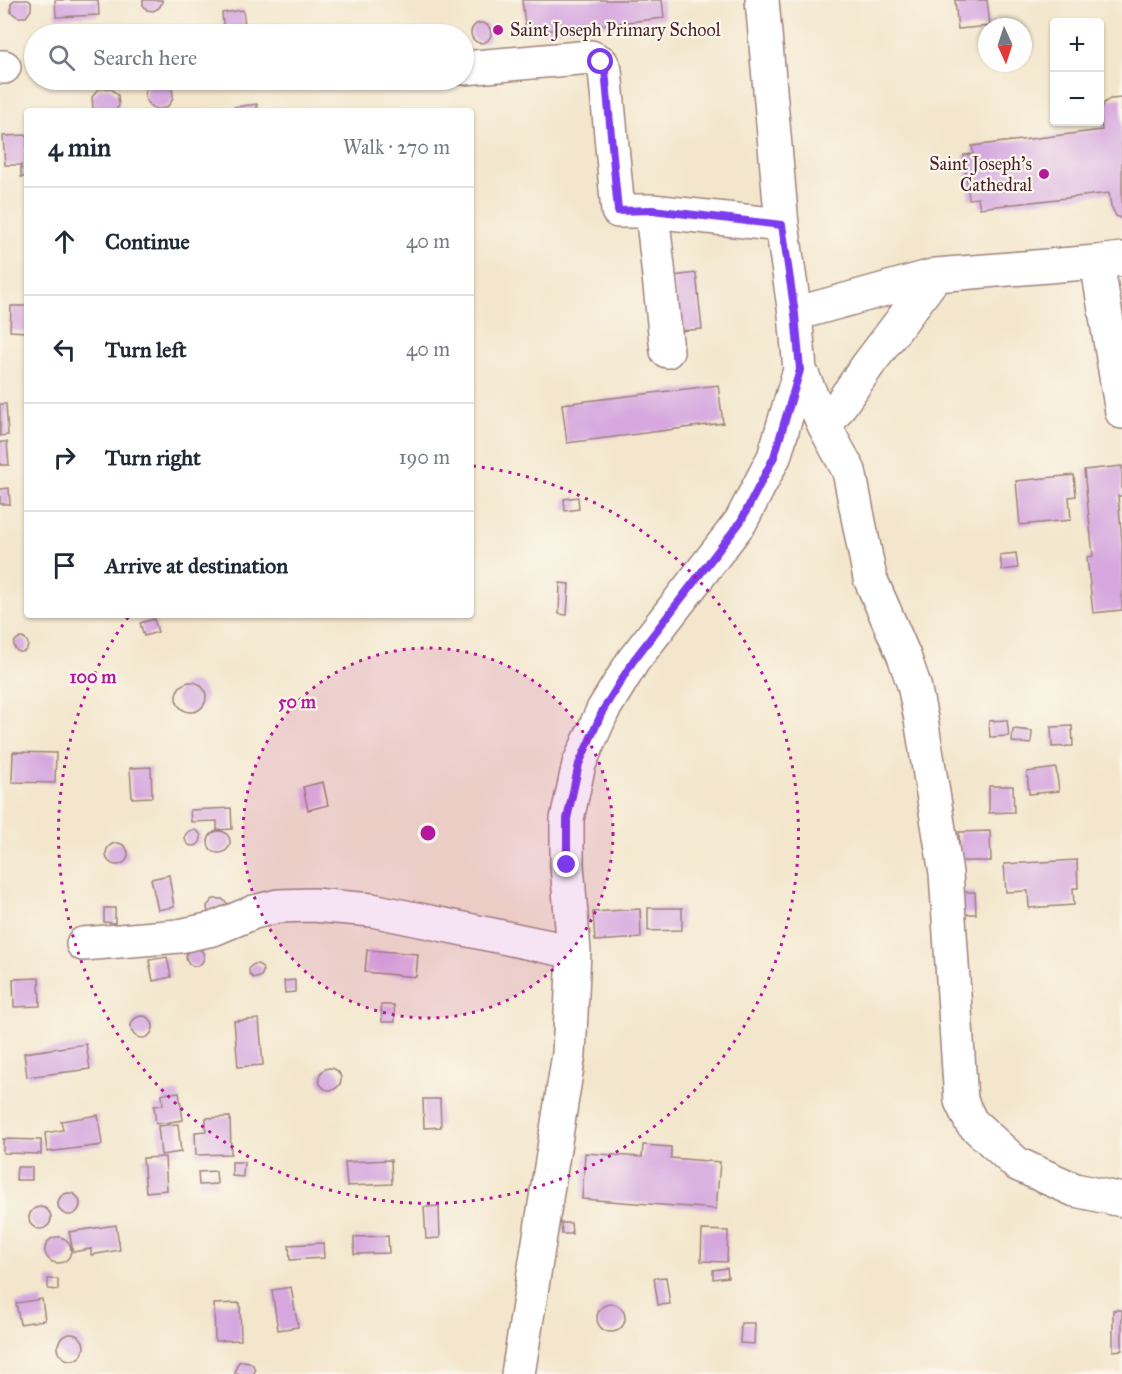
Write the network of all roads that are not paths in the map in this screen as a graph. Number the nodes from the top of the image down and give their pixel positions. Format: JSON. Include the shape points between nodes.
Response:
{"nodes":[{"id":1,"x":762,"y":0,"type":"edge"},
{"id":2,"x":474,"y":68,"type":"edge"},
{"id":3,"x":652,"y":210,"type":"junction"},
{"id":4,"x":782,"y":225,"type":"junction"},
{"id":5,"x":1109,"y":260,"type":"edge"},
{"id":6,"x":936,"y":275,"type":"junction"},
{"id":7,"x":795,"y":314,"type":"junction"},
{"id":8,"x":667,"y":351,"type":"dead end"},
{"id":9,"x":800,"y":370,"type":"junction"},
{"id":10,"x":1122,"y":412,"type":"edge"},
{"id":11,"x":825,"y":427,"type":"junction"},
{"id":12,"x":83,"y":944,"type":"dead end"},
{"id":13,"x":574,"y":952,"type":"junction"},
{"id":14,"x":1122,"y":1200,"type":"edge"},
{"id":15,"x":518,"y":1374,"type":"edge"}],
"edges":[{"from":1,"to":4,"type":"street"},
{"from":2,"to":3,"type":"street","via":[[591,57],[601,62],[605,70],[618,211]]},
{"from":3,"to":4,"type":"street"},
{"from":3,"to":8,"type":"street"},
{"from":4,"to":7,"type":"street"},
{"from":5,"to":6,"type":"street"},
{"from":5,"to":10,"type":"street"},
{"from":6,"to":7,"type":"street"},
{"from":6,"to":11,"type":"street"},
{"from":7,"to":9,"type":"street"},
{"from":9,"to":11,"type":"street"},
{"from":9,"to":13,"type":"street","via":[[774,457],[741,521],[633,661],[603,710],[579,764],[567,819]]},
{"from":11,"to":14,"type":"street","via":[[849,471],[870,578],[904,656],[921,718],[946,873],[961,1101],[971,1122],[1017,1164],[1075,1190]]},
{"from":12,"to":13,"type":"street","via":[[179,936],[213,929],[278,906],[314,905],[372,910]]},
{"from":13,"to":15,"type":"street","via":[[569,1053]]}]}
